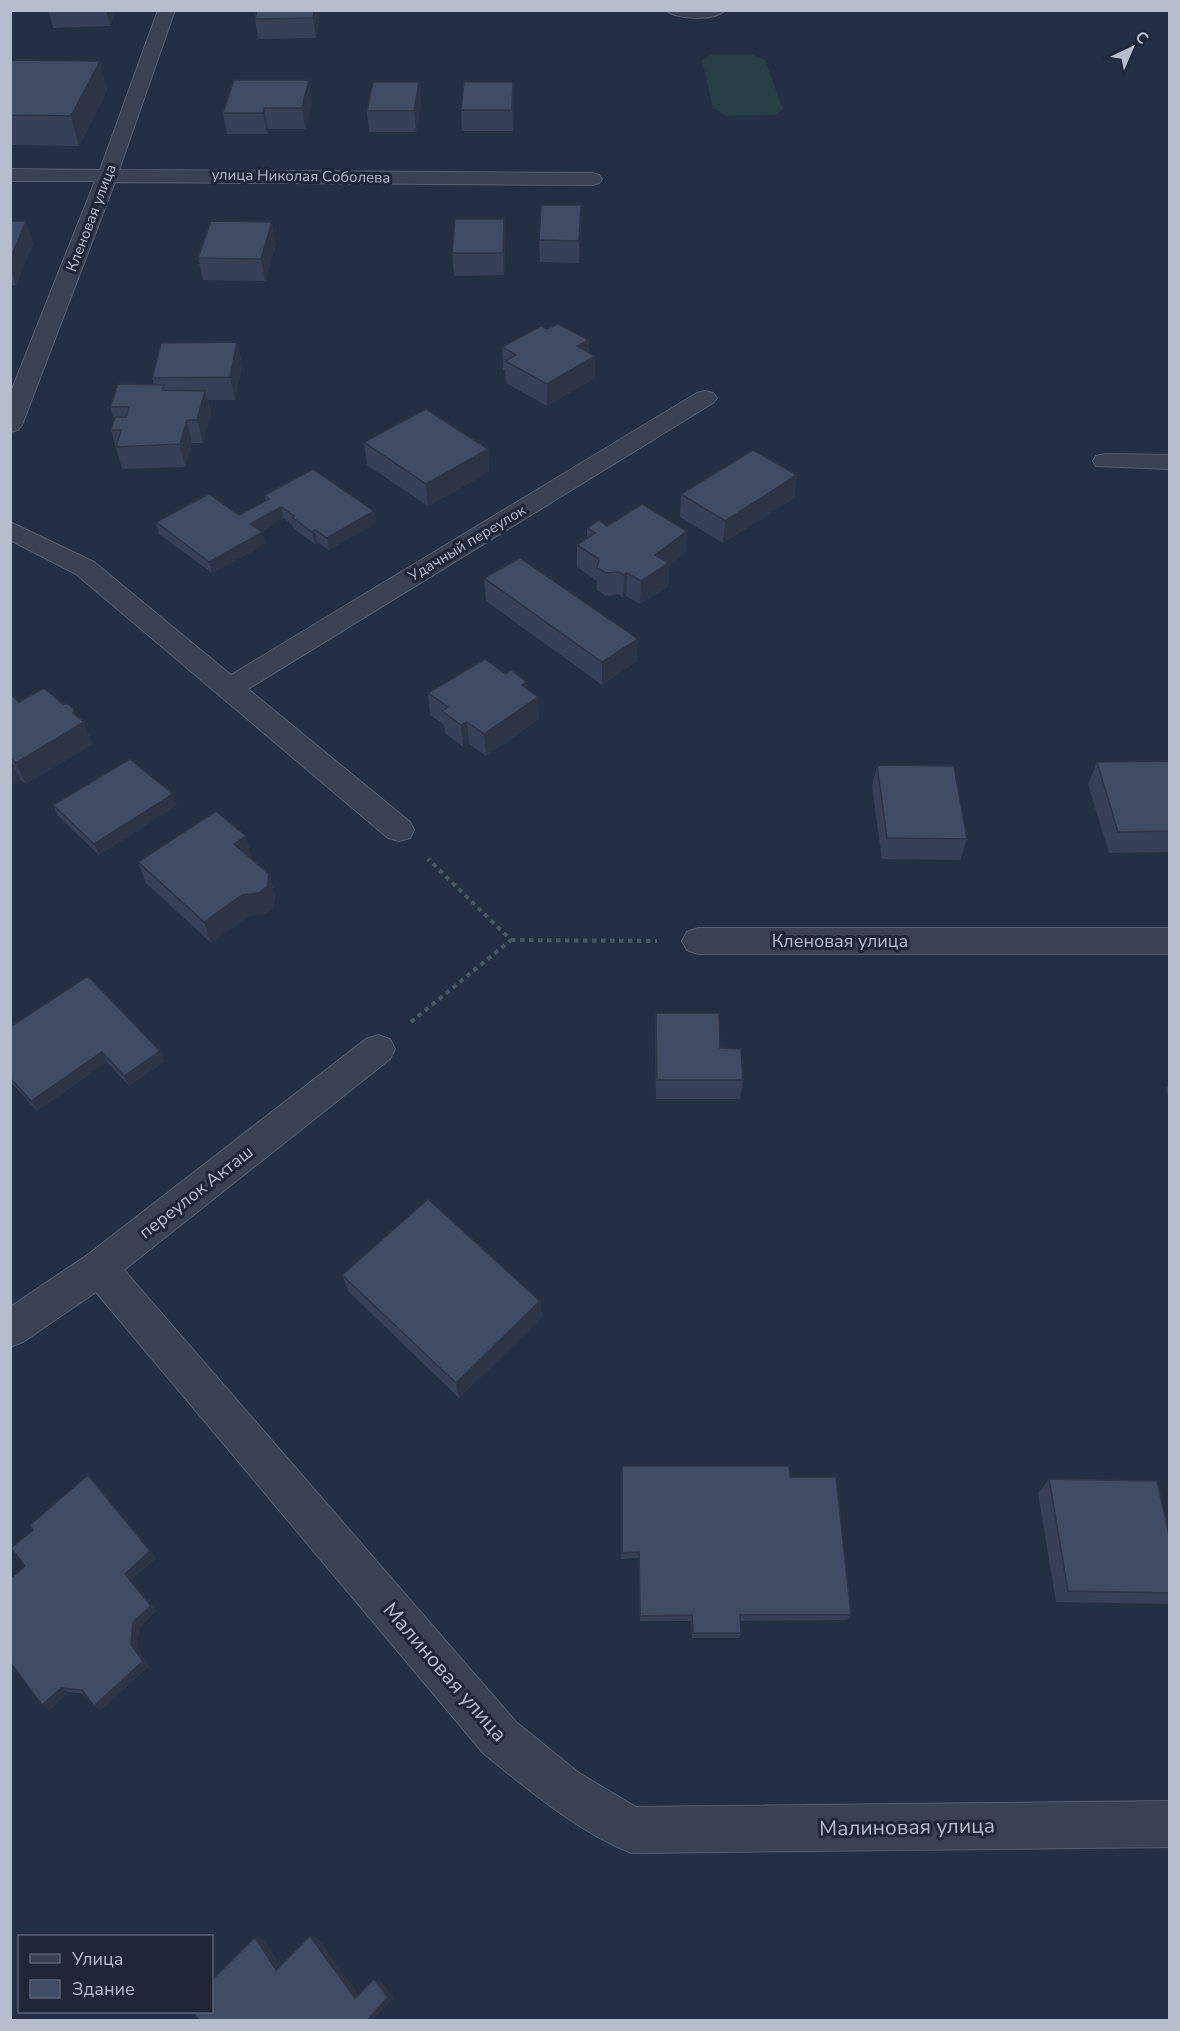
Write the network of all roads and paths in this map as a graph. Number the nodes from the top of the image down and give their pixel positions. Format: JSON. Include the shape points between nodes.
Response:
{"nodes":[{"id":1,"x":167,"y":10,"type":"edge"},
{"id":2,"x":674,"y":10,"type":"edge"},
{"id":3,"x":717,"y":10,"type":"edge"},
{"id":4,"x":108,"y":174,"type":"junction"},
{"id":5,"x":10,"y":175,"type":"edge"},
{"id":6,"x":592,"y":179,"type":"dead end"},
{"id":7,"x":705,"y":398,"type":"dead end"},
{"id":8,"x":10,"y":425,"type":"edge"},
{"id":9,"x":1105,"y":461,"type":"dead end"},
{"id":10,"x":1170,"y":462,"type":"edge"},
{"id":11,"x":10,"y":530,"type":"edge"},
{"id":12,"x":228,"y":689,"type":"junction"},
{"id":13,"x":399,"y":830,"type":"joint"},
{"id":14,"x":511,"y":940,"type":"junction"},
{"id":15,"x":698,"y":941,"type":"joint"},
{"id":16,"x":1170,"y":941,"type":"edge"},
{"id":17,"x":378,"y":1049,"type":"joint"},
{"id":18,"x":99,"y":1268,"type":"junction"},
{"id":19,"x":10,"y":1329,"type":"edge"},
{"id":20,"x":1170,"y":1824,"type":"edge"}],
"edges":[{"from":1,"to":4,"type":"street","name":"Кленовая улица"},
{"from":2,"to":3,"type":"street"},
{"from":4,"to":5,"type":"street","name":"улица Николая Соболева"},
{"from":4,"to":6,"type":"street","name":"улица Николая Соболева"},
{"from":4,"to":8,"type":"street","name":"Кленовая улица"},
{"from":7,"to":12,"type":"street","name":"Удачный переулок"},
{"from":9,"to":10,"type":"street"},
{"from":11,"to":12,"type":"street","via":[[85,568]]},
{"from":12,"to":13,"type":"street"},
{"from":13,"to":14,"type":"path"},
{"from":14,"to":15,"type":"path"},
{"from":14,"to":17,"type":"path"},
{"from":15,"to":16,"type":"street","name":"Кленовая улица"},
{"from":17,"to":18,"type":"street","name":"переулок Акташ"},
{"from":18,"to":19,"type":"street","name":"переулок Акташ"},
{"from":18,"to":20,"type":"street","name":"Малиновая улица","via":[[500,1738],[563,1789],[631,1830]]}]}
